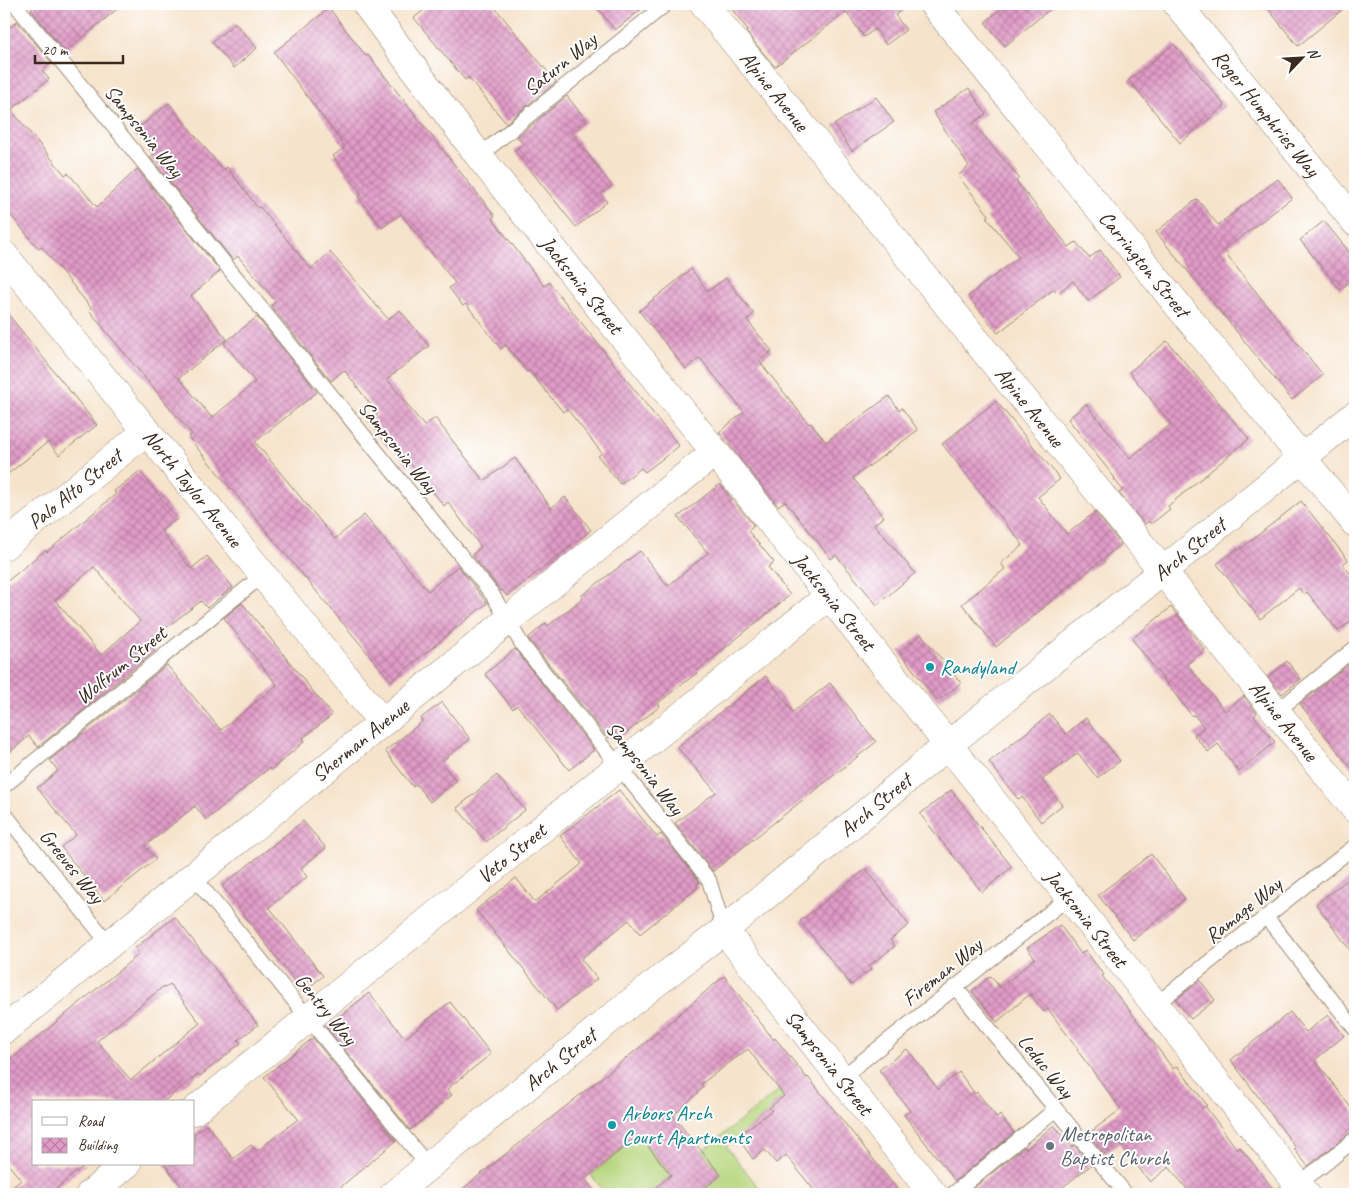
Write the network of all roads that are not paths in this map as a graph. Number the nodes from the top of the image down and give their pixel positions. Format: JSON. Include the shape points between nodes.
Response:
{"nodes":[{"id":1,"x":15,"y":4,"type":"edge"},
{"id":2,"x":366,"y":4,"type":"edge"},
{"id":3,"x":666,"y":4,"type":"edge"},
{"id":4,"x":704,"y":4,"type":"edge"},
{"id":5,"x":933,"y":4,"type":"edge"},
{"id":6,"x":1177,"y":4,"type":"edge"},
{"id":7,"x":480,"y":156,"type":"junction"},
{"id":8,"x":1355,"y":222,"type":"edge"},
{"id":9,"x":4,"y":255,"type":"edge"},
{"id":10,"x":13,"y":284,"type":"edge"},
{"id":11,"x":1355,"y":415,"type":"edge"},
{"id":12,"x":147,"y":431,"type":"junction"},
{"id":13,"x":715,"y":452,"type":"junction"},
{"id":14,"x":1302,"y":458,"type":"junction"},
{"id":15,"x":1355,"y":524,"type":"edge"},
{"id":16,"x":4,"y":546,"type":"edge"},
{"id":17,"x":1163,"y":571,"type":"junction"},
{"id":18,"x":263,"y":575,"type":"junction"},
{"id":19,"x":829,"y":596,"type":"junction"},
{"id":20,"x":508,"y":621,"type":"junction"},
{"id":21,"x":1355,"y":648,"type":"edge"},
{"id":22,"x":1276,"y":712,"type":"junction"},
{"id":23,"x":382,"y":722,"type":"junction"},
{"id":24,"x":948,"y":745,"type":"junction"},
{"id":25,"x":618,"y":766,"type":"junction"},
{"id":26,"x":4,"y":786,"type":"edge"},
{"id":27,"x":1355,"y":809,"type":"edge"},
{"id":28,"x":4,"y":813,"type":"edge"},
{"id":29,"x":1355,"y":846,"type":"edge"},
{"id":30,"x":193,"y":876,"type":"junction"},
{"id":31,"x":1069,"y":897,"type":"junction"},
{"id":32,"x":1266,"y":917,"type":"junction"},
{"id":33,"x":724,"y":930,"type":"junction"},
{"id":34,"x":109,"y":944,"type":"junction"},
{"id":35,"x":955,"y":987,"type":"junction"},
{"id":36,"x":1155,"y":1005,"type":"junction"},
{"id":37,"x":308,"y":1018,"type":"junction"},
{"id":38,"x":1355,"y":1029,"type":"edge"},
{"id":39,"x":4,"y":1030,"type":"edge"},
{"id":40,"x":841,"y":1078,"type":"junction"},
{"id":41,"x":195,"y":1109,"type":"edge"},
{"id":42,"x":1056,"y":1109,"type":"junction"},
{"id":43,"x":1355,"y":1140,"type":"edge"},
{"id":44,"x":125,"y":1166,"type":"edge"},
{"id":45,"x":428,"y":1166,"type":"junction"},
{"id":46,"x":1295,"y":1191,"type":"edge"},
{"id":47,"x":90,"y":1194,"type":"edge"},
{"id":48,"x":394,"y":1194,"type":"edge"},
{"id":49,"x":933,"y":1194,"type":"edge"},
{"id":50,"x":952,"y":1194,"type":"edge"},
{"id":51,"x":1126,"y":1194,"type":"edge"}],
"edges":[{"from":1,"to":20,"type":"lane","name":"Sampsonia Way","via":[[486,586]]},
{"from":2,"to":7,"type":"street","name":"Jacksonia Street"},
{"from":3,"to":7,"type":"lane","name":"Saturn Way"},
{"from":4,"to":17,"type":"street","name":"Alpine Avenue"},
{"from":5,"to":14,"type":"street","name":"Carrington Street"},
{"from":6,"to":8,"type":"street","name":"Roger Humphries Way"},
{"from":7,"to":13,"type":"street","name":"Jacksonia Street"},
{"from":9,"to":10,"type":"street","name":"North Taylor Avenue"},
{"from":10,"to":12,"type":"street","name":"North Taylor Avenue"},
{"from":11,"to":14,"type":"street","name":"Arch Street"},
{"from":12,"to":16,"type":"street","name":"Palo Alto Street"},
{"from":12,"to":18,"type":"street","name":"North Taylor Avenue"},
{"from":13,"to":19,"type":"street","name":"Jacksonia Street"},
{"from":13,"to":20,"type":"street","name":"Sherman Avenue"},
{"from":14,"to":15,"type":"street","name":"Carrington Street"},
{"from":14,"to":17,"type":"street","name":"Arch Street"},
{"from":17,"to":22,"type":"street","name":"Alpine Avenue"},
{"from":17,"to":24,"type":"street","name":"Arch Street"},
{"from":18,"to":23,"type":"street","name":"North Taylor Avenue"},
{"from":18,"to":26,"type":"lane","name":"Wolfrum Street"},
{"from":19,"to":24,"type":"street","name":"Jacksonia Street"},
{"from":19,"to":25,"type":"street","name":"Veto Street"},
{"from":20,"to":23,"type":"street","name":"Sherman Avenue"},
{"from":20,"to":25,"type":"lane","name":"Sampsonia Way","via":[[523,646]]},
{"from":21,"to":22,"type":"lane"},
{"from":22,"to":27,"type":"street","name":"Alpine Avenue"},
{"from":23,"to":30,"type":"street","name":"Sherman Avenue"},
{"from":24,"to":31,"type":"street","name":"Jacksonia Street"},
{"from":24,"to":33,"type":"street","name":"Arch Street"},
{"from":25,"to":33,"type":"lane","name":"Sampsonia Way","via":[[709,880]]},
{"from":25,"to":37,"type":"street","name":"Veto Street"},
{"from":28,"to":34,"type":"lane","name":"Greeves Way"},
{"from":29,"to":32,"type":"lane","name":"Ramage Way"},
{"from":30,"to":34,"type":"street","name":"Sherman Avenue"},
{"from":30,"to":37,"type":"lane","name":"Gentry Way"},
{"from":31,"to":35,"type":"lane","name":"Fireman Way"},
{"from":31,"to":36,"type":"street","name":"Jacksonia Street"},
{"from":32,"to":36,"type":"lane","name":"Ramage Way"},
{"from":32,"to":38,"type":"lane"},
{"from":33,"to":40,"type":"street","name":"Sampsonia Street"},
{"from":33,"to":45,"type":"street","name":"Arch Street"},
{"from":34,"to":39,"type":"street","name":"Sherman Avenue"},
{"from":35,"to":40,"type":"lane","name":"Fireman Way"},
{"from":35,"to":42,"type":"lane","name":"Leduc Way"},
{"from":36,"to":46,"type":"street","name":"Jacksonia Street"},
{"from":37,"to":41,"type":"street","name":"Veto Street"},
{"from":37,"to":45,"type":"lane","name":"Gentry Way"},
{"from":40,"to":49,"type":"street","name":"Sampsonia Street"},
{"from":42,"to":50,"type":"lane"},
{"from":42,"to":51,"type":"lane","name":"Leduc Way"},
{"from":43,"to":46,"type":"lane"},
{"from":44,"to":47,"type":"street"},
{"from":45,"to":48,"type":"street","name":"Arch Street"}]}
